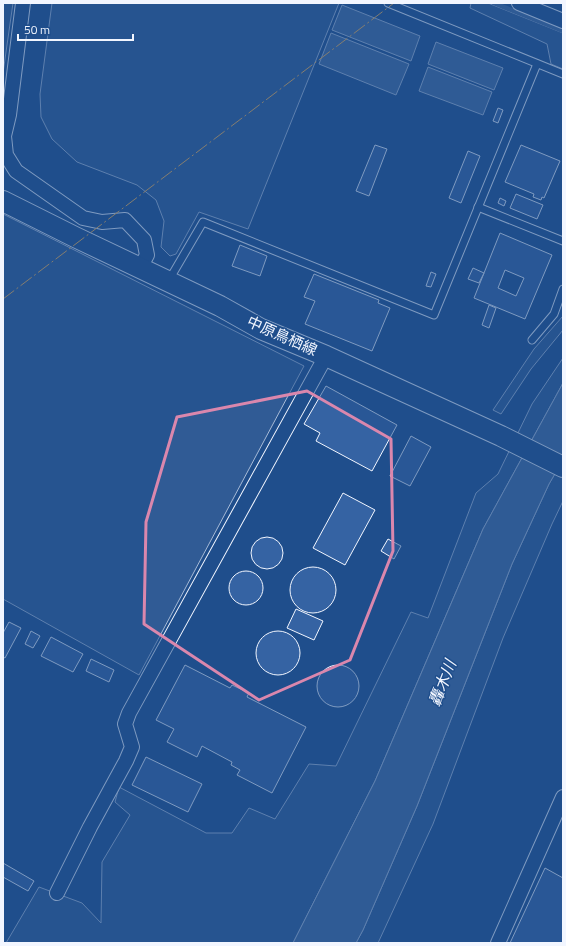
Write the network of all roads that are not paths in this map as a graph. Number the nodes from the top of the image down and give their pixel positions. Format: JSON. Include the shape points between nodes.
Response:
{"nodes":[{"id":1,"x":23,"y":3,"type":"edge"},
{"id":2,"x":388,"y":3,"type":"edge"},
{"id":3,"x":519,"y":3,"type":"edge"},
{"id":4,"x":563,"y":21,"type":"edge"},
{"id":5,"x":537,"y":64,"type":"junction"},
{"id":6,"x":563,"y":74,"type":"edge"},
{"id":7,"x":4,"y":203,"type":"edge"},
{"id":8,"x":478,"y":207,"type":"junction"},
{"id":9,"x":563,"y":241,"type":"edge"},
{"id":10,"x":140,"y":268,"type":"junction"},
{"id":11,"x":168,"y":282,"type":"junction"},
{"id":12,"x":563,"y":289,"type":"edge"},
{"id":13,"x":532,"y":340,"type":"dead end"},
{"id":14,"x":326,"y":356,"type":"junction"},
{"id":15,"x":563,"y":467,"type":"edge"},
{"id":16,"x":563,"y":797,"type":"edge"},
{"id":17,"x":57,"y":893,"type":"dead end"},
{"id":18,"x":498,"y":943,"type":"edge"}],
"edges":[{"from":1,"to":10,"type":"street","via":[[4,136],[6,155],[16,171],[83,218],[102,222],[125,220],[144,240],[147,255]]},
{"from":2,"to":5,"type":"lane"},
{"from":3,"to":4,"type":"street"},
{"from":5,"to":6,"type":"lane"},
{"from":5,"to":8,"type":"lane"},
{"from":7,"to":10,"type":"main road","name":"中原鳥栖線"},
{"from":8,"to":9,"type":"lane"},
{"from":8,"to":11,"type":"lane","via":[[434,315],[202,222]]},
{"from":10,"to":11,"type":"main road","name":"中原鳥栖線"},
{"from":11,"to":14,"type":"main road","name":"中原鳥栖線","via":[[262,329]]},
{"from":12,"to":13,"type":"lane","via":[[554,314]]},
{"from":14,"to":15,"type":"main road","name":"中原鳥栖線"},
{"from":14,"to":17,"type":"street","via":[[129,713],[125,724],[132,747]]},
{"from":16,"to":18,"type":"street"}]}
